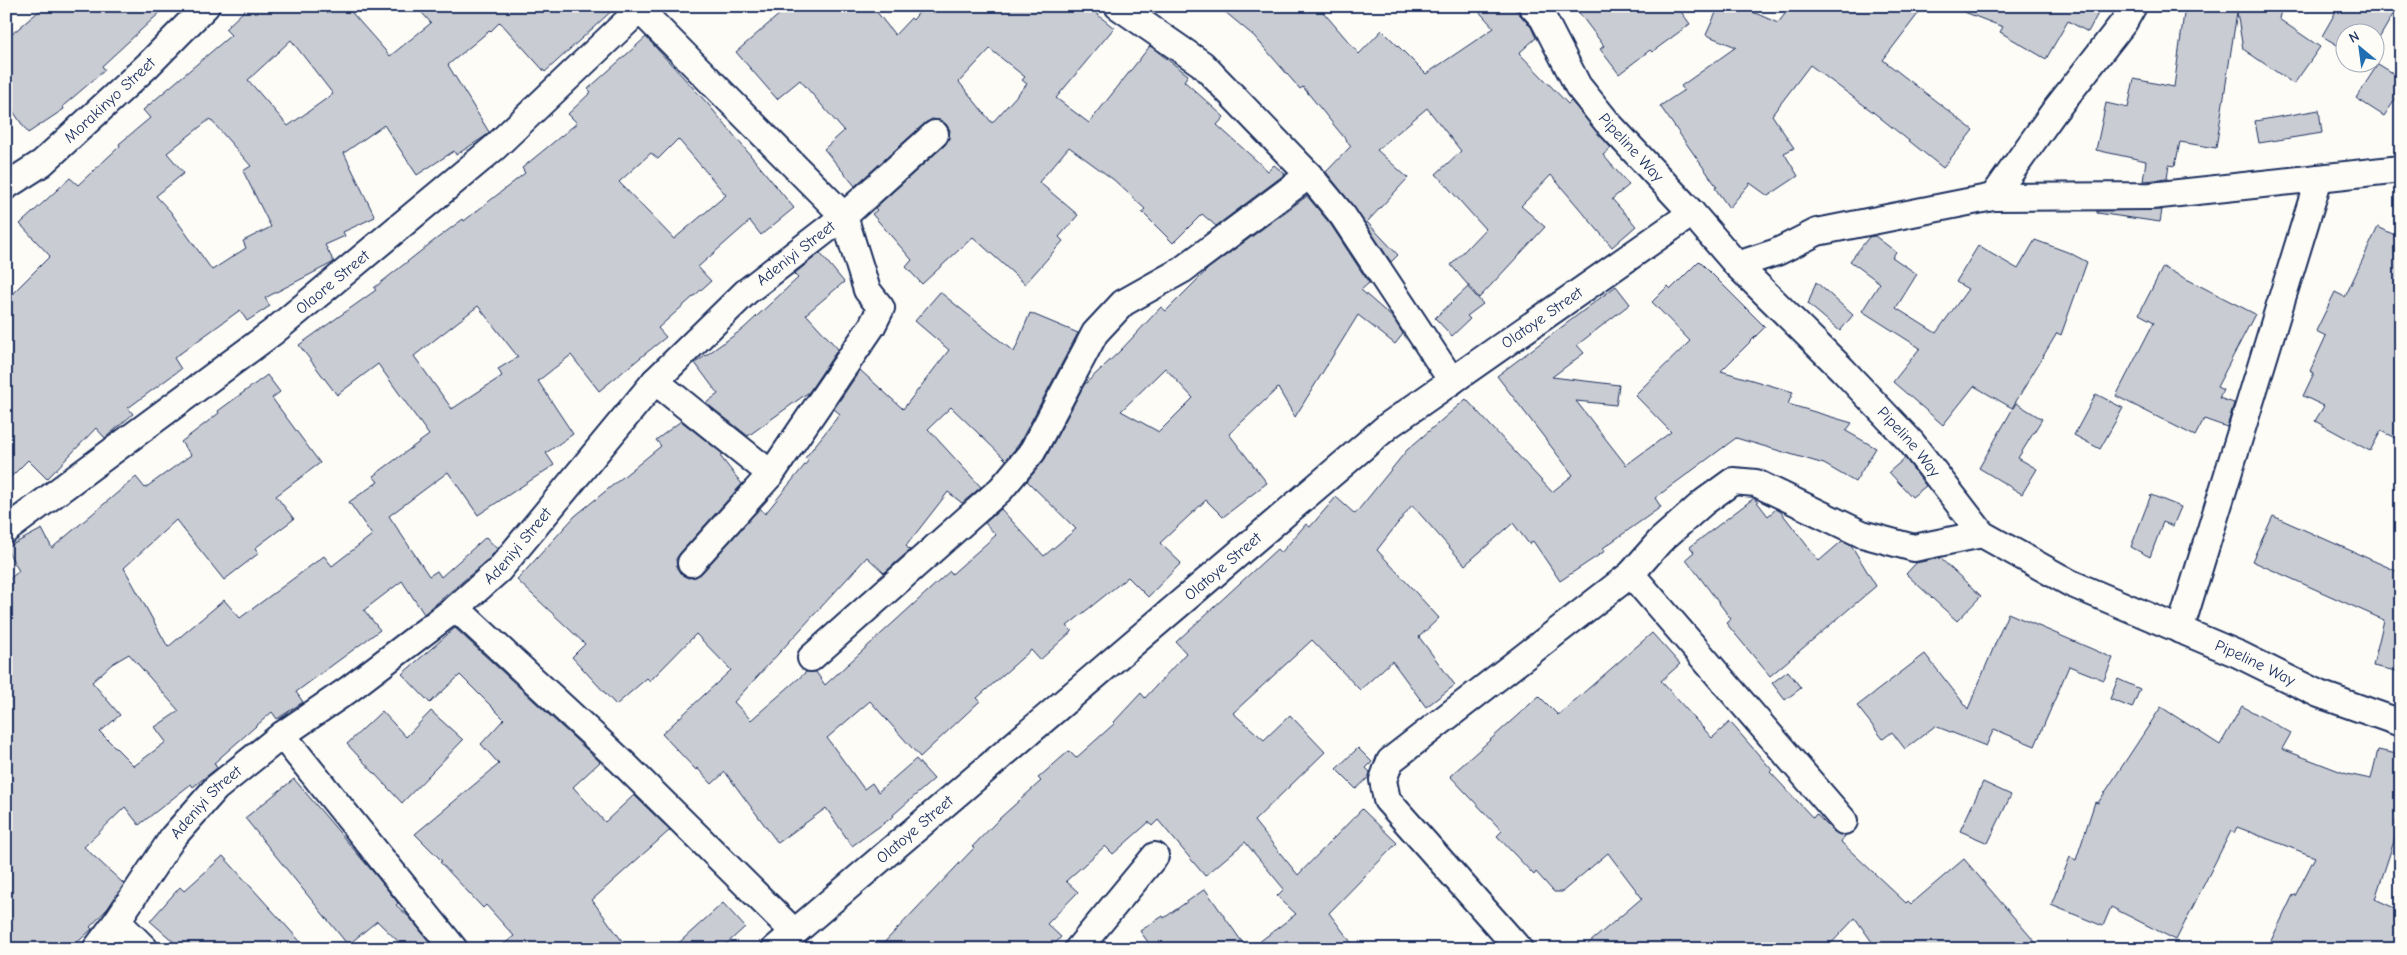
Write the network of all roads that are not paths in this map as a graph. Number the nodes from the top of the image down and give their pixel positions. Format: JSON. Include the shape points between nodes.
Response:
{"nodes":[{"id":1,"x":206,"y":6,"type":"edge"},
{"id":2,"x":1118,"y":6,"type":"edge"},
{"id":3,"x":2133,"y":6,"type":"edge"},
{"id":4,"x":637,"y":8,"type":"edge"},
{"id":5,"x":1544,"y":10,"type":"edge"},
{"id":6,"x":935,"y":134,"type":"dead end"},
{"id":7,"x":2401,"y":169,"type":"edge"},
{"id":8,"x":1308,"y":175,"type":"junction"},
{"id":9,"x":2320,"y":178,"type":"junction"},
{"id":10,"x":6,"y":186,"type":"edge"},
{"id":11,"x":1994,"y":198,"type":"junction"},
{"id":12,"x":1692,"y":213,"type":"junction"},
{"id":13,"x":844,"y":216,"type":"junction"},
{"id":14,"x":1737,"y":265,"type":"junction"},
{"id":15,"x":655,"y":381,"type":"junction"},
{"id":16,"x":1452,"y":381,"type":"junction"},
{"id":17,"x":771,"y":474,"type":"junction"},
{"id":18,"x":6,"y":530,"type":"edge"},
{"id":19,"x":1982,"y":534,"type":"junction"},
{"id":20,"x":691,"y":563,"type":"dead end"},
{"id":21,"x":1631,"y":574,"type":"junction"},
{"id":22,"x":456,"y":608,"type":"junction"},
{"id":23,"x":2180,"y":630,"type":"junction"},
{"id":24,"x":810,"y":658,"type":"dead end"},
{"id":25,"x":2401,"y":723,"type":"edge"},
{"id":26,"x":282,"y":736,"type":"junction"},
{"id":27,"x":1844,"y":822,"type":"dead end"},
{"id":28,"x":1155,"y":856,"type":"dead end"},
{"id":29,"x":117,"y":921,"type":"junction"},
{"id":30,"x":784,"y":940,"type":"edge"},
{"id":31,"x":96,"y":949,"type":"edge"},
{"id":32,"x":145,"y":949,"type":"edge"},
{"id":33,"x":454,"y":949,"type":"edge"},
{"id":34,"x":1078,"y":949,"type":"edge"},
{"id":35,"x":1518,"y":949,"type":"edge"}],
"edges":[{"from":1,"to":10,"type":"street","name":"Morakinyo Street","via":[[147,66],[42,163]]},
{"from":2,"to":8,"type":"street","via":[[1202,64]]},
{"from":3,"to":11,"type":"street"},
{"from":4,"to":13,"type":"street"},
{"from":4,"to":18,"type":"street","name":"Olaore Street","via":[[494,148],[272,332]]},
{"from":5,"to":12,"type":"street","name":"Pipeline Way","via":[[1578,86]]},
{"from":6,"to":13,"type":"street","name":"Adeniyi Street"},
{"from":7,"to":9,"type":"street"},
{"from":8,"to":16,"type":"street","via":[[1343,216]]},
{"from":8,"to":24,"type":"street","via":[[1182,270],[1123,303],[1095,333],[1032,452],[1001,489]]},
{"from":9,"to":11,"type":"street","via":[[2151,196]]},
{"from":9,"to":23,"type":"street"},
{"from":11,"to":14,"type":"street","via":[[1817,232],[1776,252]]},
{"from":12,"to":14,"type":"street","name":"Pipeline Way"},
{"from":12,"to":16,"type":"street","name":"Olatoye Street"},
{"from":13,"to":15,"type":"street","name":"Adeniyi Street","via":[[746,292]]},
{"from":13,"to":17,"type":"street","via":[[867,290],[881,308]]},
{"from":14,"to":19,"type":"street","name":"Pipeline Way","via":[[1911,442]]},
{"from":15,"to":17,"type":"street"},
{"from":15,"to":22,"type":"street","name":"Adeniyi Street","via":[[499,570]]},
{"from":16,"to":30,"type":"street","name":"Olatoye Street","via":[[1389,425]]},
{"from":17,"to":20,"type":"street"},
{"from":19,"to":21,"type":"street","via":[[1914,548],[1862,534],[1756,484],[1733,482],[1704,502],[1660,541]]},
{"from":19,"to":23,"type":"street","name":"Pipeline Way","via":[[2070,583]]},
{"from":21,"to":27,"type":"street"},
{"from":21,"to":35,"type":"street","via":[[1390,762],[1383,780],[1388,800]]},
{"from":22,"to":26,"type":"street","name":"Adeniyi Street"},
{"from":22,"to":30,"type":"street","via":[[621,761]]},
{"from":23,"to":25,"type":"street","name":"Pipeline Way","via":[[2319,694]]},
{"from":26,"to":29,"type":"street","name":"Adeniyi Street","via":[[216,788],[173,837]]},
{"from":26,"to":33,"type":"street"},
{"from":28,"to":34,"type":"street"},
{"from":29,"to":31,"type":"street","name":"Adeniyi Street"},
{"from":29,"to":32,"type":"street"}]}
